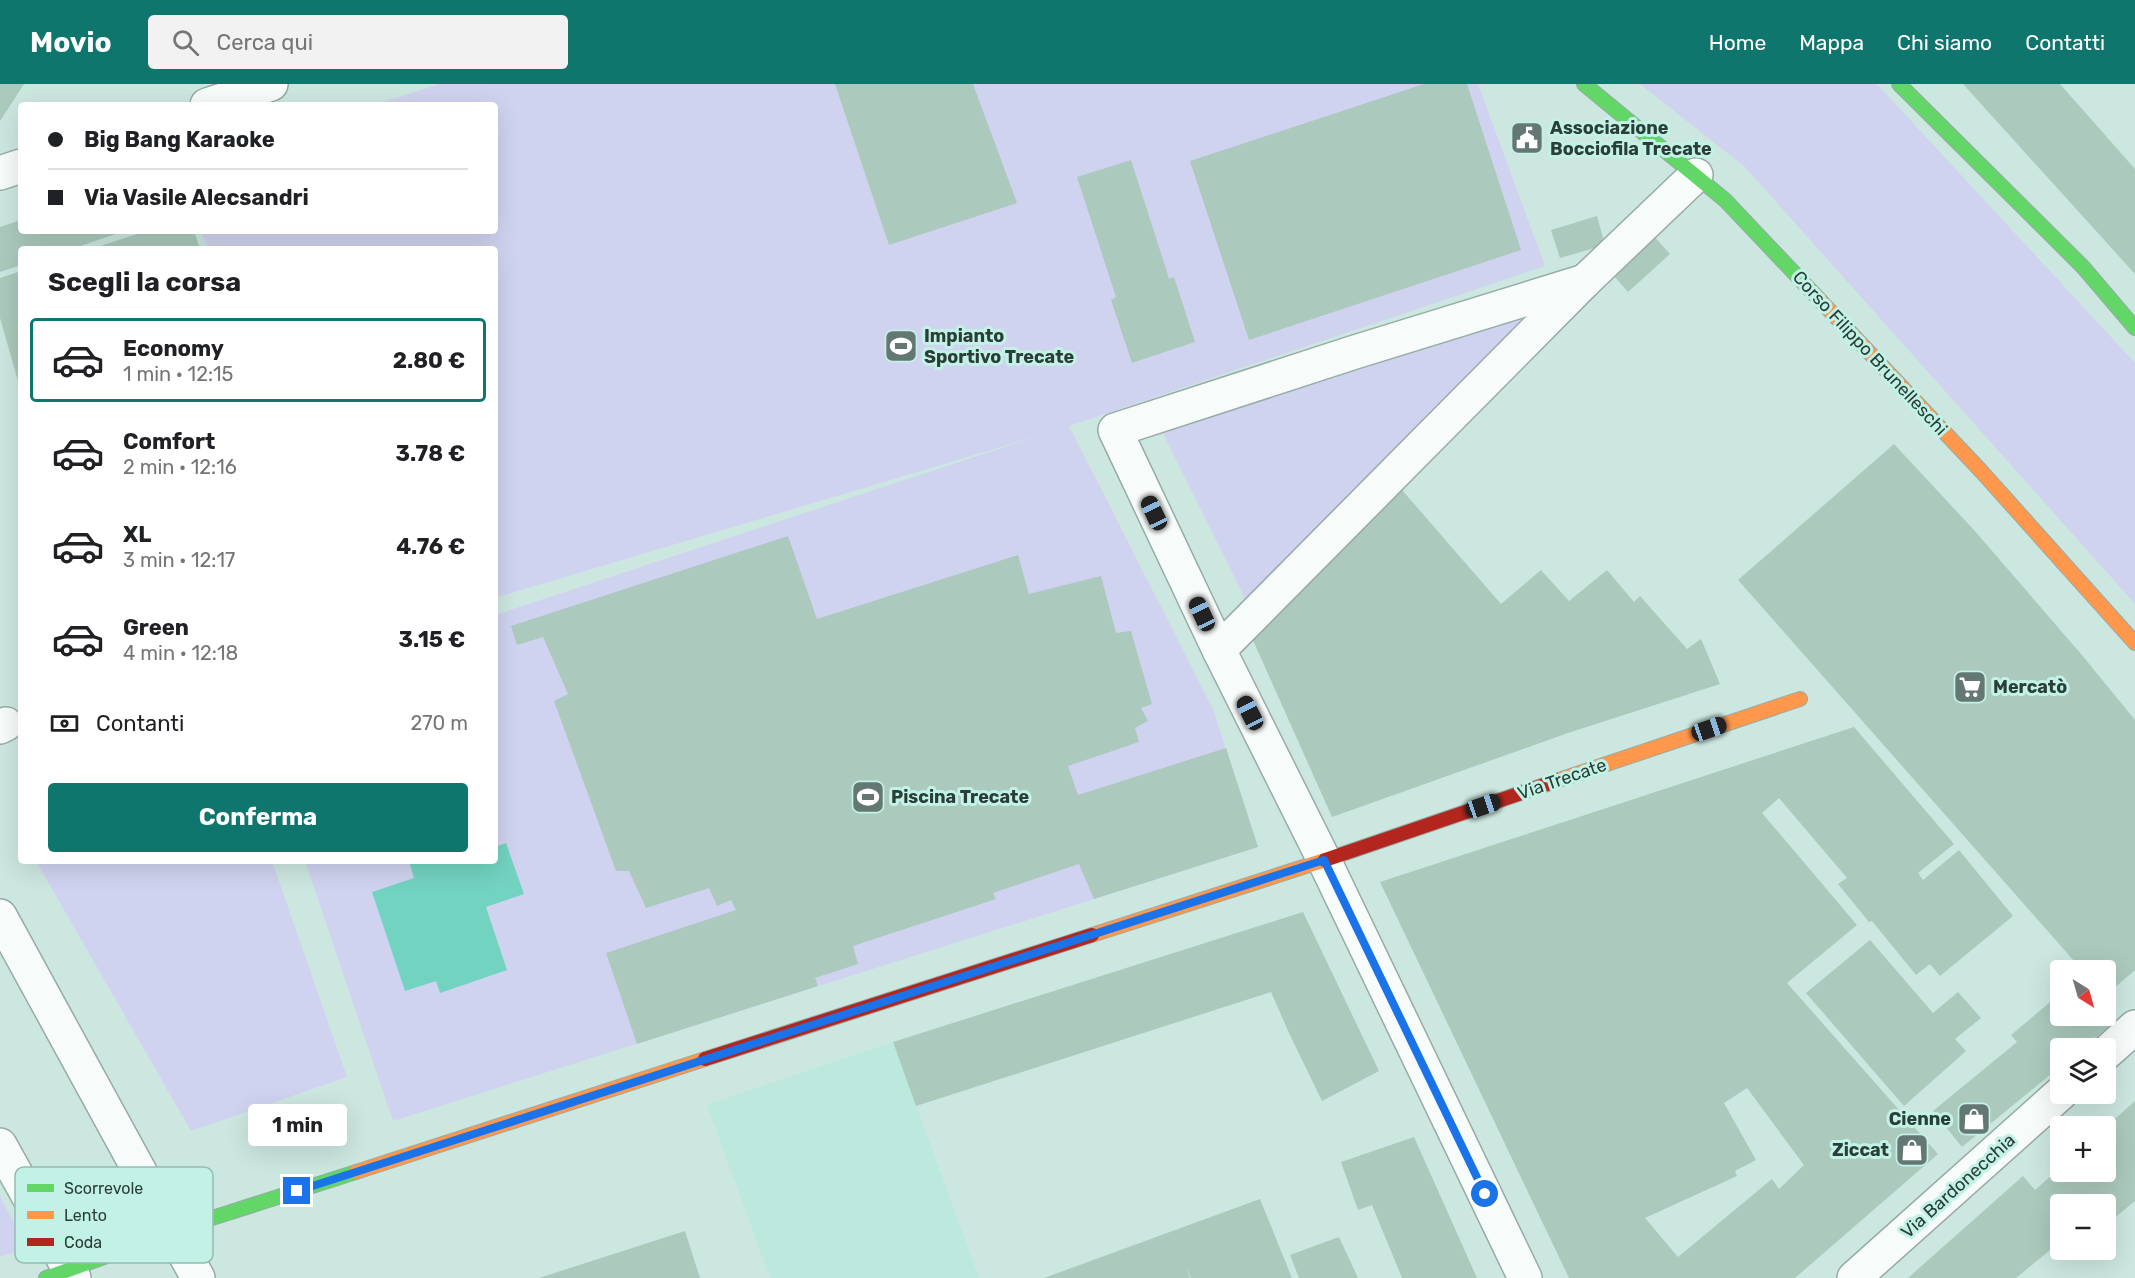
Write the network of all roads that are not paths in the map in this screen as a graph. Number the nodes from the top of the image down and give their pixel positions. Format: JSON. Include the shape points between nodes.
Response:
{"nodes":[{"id":1,"x":271,"y":84,"type":"edge"},
{"id":2,"x":1584,"y":84,"type":"edge"},
{"id":3,"x":1899,"y":84,"type":"edge"},
{"id":4,"x":216,"y":102,"type":"edge"},
{"id":5,"x":18,"y":167,"type":"edge"},
{"id":6,"x":0,"y":173,"type":"edge"},
{"id":7,"x":1696,"y":175,"type":"junction"},
{"id":8,"x":1585,"y":281,"type":"junction"},
{"id":9,"x":2135,"y":328,"type":"edge"},
{"id":10,"x":2135,"y":644,"type":"edge"},
{"id":11,"x":1219,"y":650,"type":"junction"},
{"id":12,"x":1800,"y":699,"type":"dead end"},
{"id":13,"x":1324,"y":860,"type":"junction"},
{"id":14,"x":0,"y":916,"type":"edge"},
{"id":15,"x":2135,"y":1027,"type":"edge"},
{"id":16,"x":2116,"y":1044,"type":"edge"},
{"id":17,"x":2050,"y":1104,"type":"edge"},
{"id":18,"x":0,"y":1145,"type":"edge"},
{"id":19,"x":137,"y":1167,"type":"edge"},
{"id":20,"x":15,"y":1176,"type":"edge"},
{"id":21,"x":213,"y":1219,"type":"edge"},
{"id":22,"x":95,"y":1263,"type":"edge"},
{"id":23,"x":190,"y":1263,"type":"edge"},
{"id":24,"x":63,"y":1276,"type":"edge"},
{"id":25,"x":198,"y":1278,"type":"edge"},
{"id":26,"x":1525,"y":1278,"type":"edge"},
{"id":27,"x":1854,"y":1278,"type":"edge"}],
"edges":[{"from":1,"to":4,"type":"street"},
{"from":2,"to":7,"type":"street","name":"Corso Filippo Brunelleschi"},
{"from":3,"to":9,"type":"street","via":[[2083,267]]},
{"from":5,"to":6,"type":"street"},
{"from":7,"to":8,"type":"street"},
{"from":7,"to":10,"type":"street","name":"Corso Filippo Brunelleschi","via":[[1733,208],[1967,456]]},
{"from":8,"to":11,"type":"street"},
{"from":8,"to":11,"type":"street","via":[[1115,430]]},
{"from":11,"to":13,"type":"street"},
{"from":12,"to":13,"type":"street","name":"Via Trecate"},
{"from":13,"to":21,"type":"street","name":"Via Trecate"},
{"from":13,"to":26,"type":"street"},
{"from":14,"to":19,"type":"street"},
{"from":15,"to":16,"type":"street"},
{"from":17,"to":27,"type":"street","name":"Via Bardonecchia"},
{"from":18,"to":20,"type":"street"},
{"from":22,"to":24,"type":"street","name":"Via Trecate"},
{"from":23,"to":25,"type":"street"}]}
